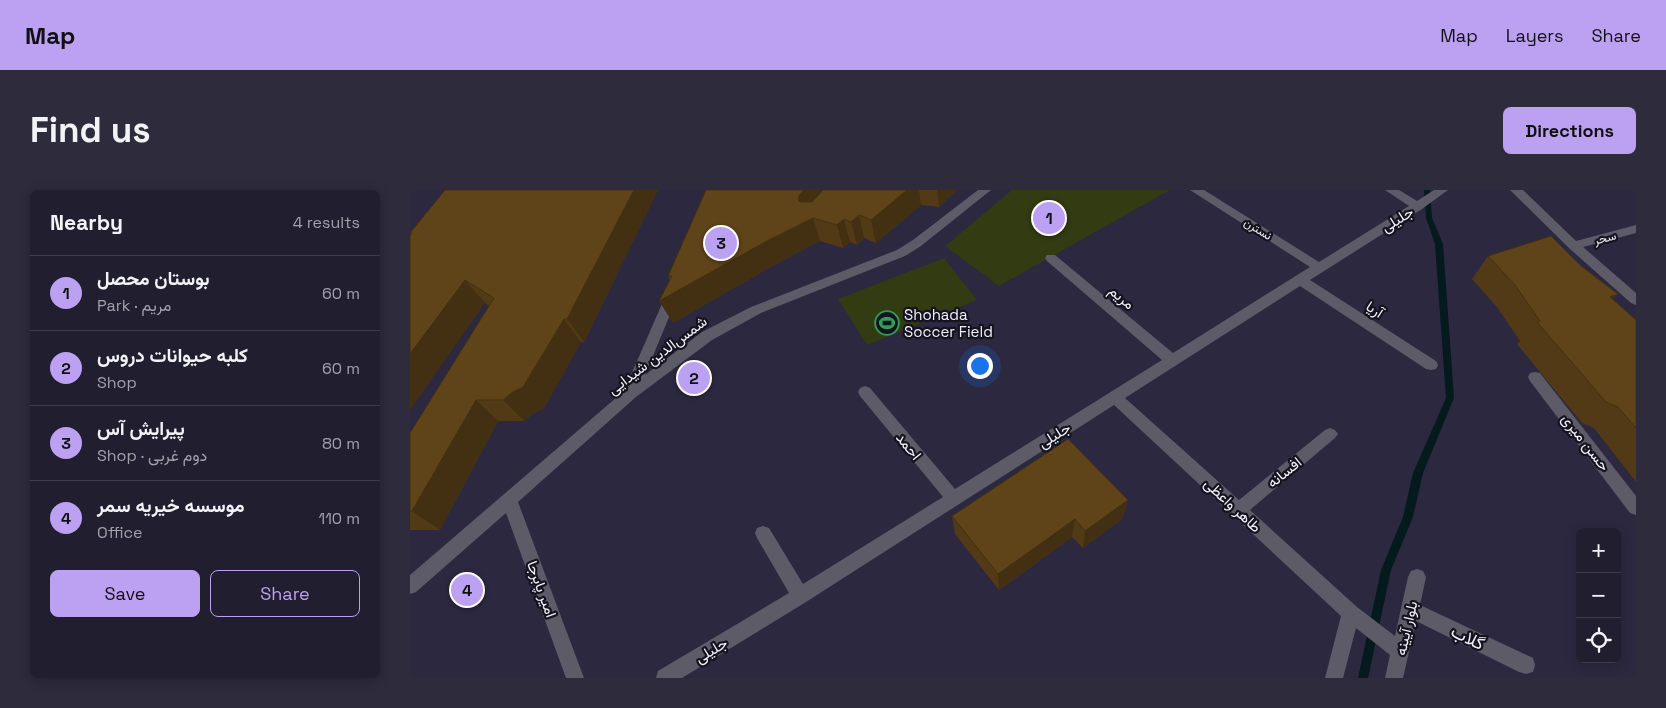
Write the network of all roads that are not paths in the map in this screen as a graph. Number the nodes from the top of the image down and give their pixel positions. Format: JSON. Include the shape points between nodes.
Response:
{"nodes":[{"id":1,"x":965,"y":190,"type":"edge"},
{"id":2,"x":1196,"y":190,"type":"edge"},
{"id":3,"x":1391,"y":190,"type":"edge"},
{"id":4,"x":1442,"y":190,"type":"edge"},
{"id":5,"x":1516,"y":190,"type":"edge"},
{"id":6,"x":983,"y":191,"type":"edge"},
{"id":7,"x":1418,"y":206,"type":"junction"},
{"id":8,"x":1636,"y":230,"type":"edge"},
{"id":9,"x":1574,"y":246,"type":"junction"},
{"id":10,"x":1051,"y":258,"type":"dead end"},
{"id":11,"x":1320,"y":268,"type":"junction"},
{"id":12,"x":680,"y":278,"type":"edge"},
{"id":13,"x":1301,"y":280,"type":"junction"},
{"id":14,"x":1636,"y":300,"type":"edge"},
{"id":15,"x":1173,"y":361,"type":"junction"},
{"id":16,"x":1431,"y":365,"type":"dead end"},
{"id":17,"x":1535,"y":377,"type":"dead end"},
{"id":18,"x":865,"y":392,"type":"dead end"},
{"id":19,"x":631,"y":393,"type":"junction"},
{"id":20,"x":1116,"y":397,"type":"junction"},
{"id":21,"x":1330,"y":434,"type":"dead end"},
{"id":22,"x":954,"y":499,"type":"junction"},
{"id":23,"x":509,"y":500,"type":"junction"},
{"id":24,"x":1636,"y":508,"type":"edge"},
{"id":25,"x":1238,"y":510,"type":"junction"},
{"id":26,"x":764,"y":533,"type":"dead end"},
{"id":27,"x":1417,"y":577,"type":"dead end"},
{"id":28,"x":410,"y":586,"type":"edge"},
{"id":29,"x":800,"y":596,"type":"junction"},
{"id":30,"x":1410,"y":609,"type":"junction"},
{"id":31,"x":1351,"y":613,"type":"junction"},
{"id":32,"x":1401,"y":652,"type":"junction"},
{"id":33,"x":1526,"y":665,"type":"dead end"},
{"id":34,"x":576,"y":678,"type":"edge"},
{"id":35,"x":664,"y":678,"type":"edge"},
{"id":36,"x":1334,"y":678,"type":"edge"},
{"id":37,"x":1394,"y":678,"type":"edge"}],
"edges":[{"from":1,"to":6,"type":"street"},
{"from":2,"to":11,"type":"street","name":"نسترن"},
{"from":3,"to":7,"type":"street"},
{"from":4,"to":7,"type":"street","name":"جلیلی"},
{"from":5,"to":9,"type":"street"},
{"from":6,"to":19,"type":"street","name":"شمس‌الدین شیدایی","via":[[917,243],[735,320],[706,336]]},
{"from":7,"to":11,"type":"street","name":"جلیلی"},
{"from":8,"to":9,"type":"street","name":"سحر"},
{"from":9,"to":14,"type":"street"},
{"from":10,"to":15,"type":"street","name":"مریم"},
{"from":11,"to":13,"type":"street","name":"جلیلی"},
{"from":12,"to":19,"type":"street"},
{"from":13,"to":15,"type":"street","name":"جلیلی"},
{"from":13,"to":16,"type":"street","name":"آریا"},
{"from":15,"to":20,"type":"street","name":"جلیلی"},
{"from":17,"to":24,"type":"street","name":"حسن میری"},
{"from":18,"to":22,"type":"street","name":"احمد"},
{"from":19,"to":23,"type":"street","name":"شمس‌الدین شیدایی"},
{"from":20,"to":22,"type":"street","name":"جلیلی"},
{"from":20,"to":25,"type":"street","name":"طاهر واعظی"},
{"from":21,"to":25,"type":"street","name":"افسانه"},
{"from":22,"to":29,"type":"street","name":"جلیلی"},
{"from":23,"to":28,"type":"street","name":"شمس‌الدین شیدایی"},
{"from":23,"to":34,"type":"street","name":"امیر پابرجا"},
{"from":25,"to":31,"type":"street","name":"طاهر واعظی"},
{"from":26,"to":29,"type":"street"},
{"from":27,"to":30,"type":"street","name":"بلوار آیینه"},
{"from":29,"to":35,"type":"street","name":"جلیلی"},
{"from":30,"to":32,"type":"street","name":"بلوار آیینه"},
{"from":30,"to":33,"type":"street","name":"گلاب"},
{"from":31,"to":32,"type":"street","name":"طاهر واعظی"},
{"from":31,"to":36,"type":"street"},
{"from":32,"to":37,"type":"street","name":"بلوار آیینه"}]}
